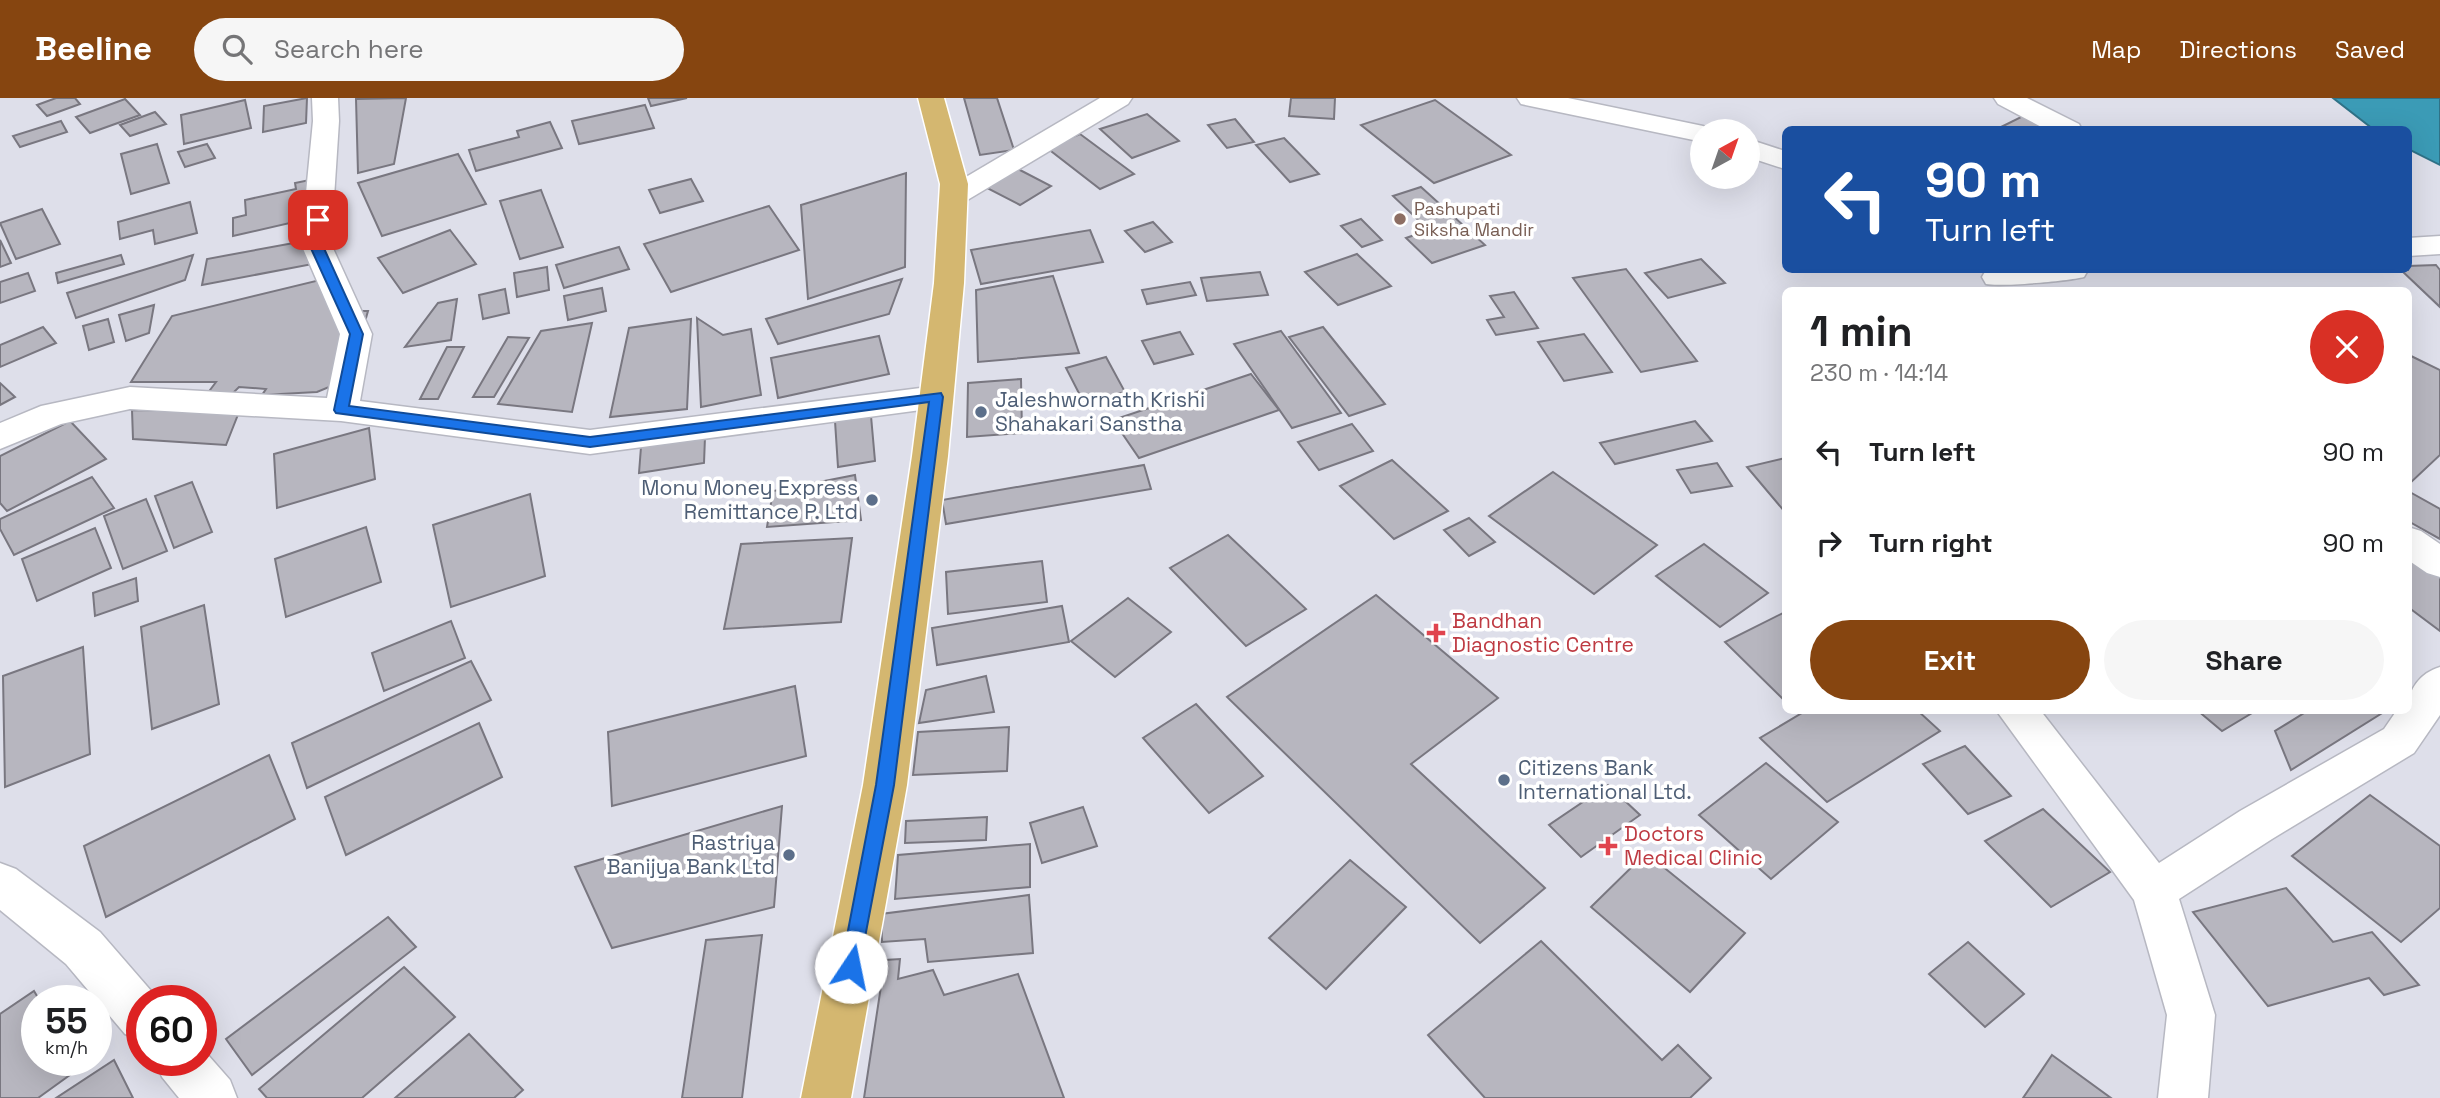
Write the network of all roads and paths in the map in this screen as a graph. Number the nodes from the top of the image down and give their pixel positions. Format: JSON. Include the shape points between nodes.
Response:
{"nodes":[{"id":1,"x":325,"y":98,"type":"edge"},
{"id":2,"x":932,"y":98,"type":"edge"},
{"id":3,"x":1119,"y":98,"type":"edge"},
{"id":4,"x":1530,"y":98,"type":"edge"},
{"id":5,"x":2007,"y":98,"type":"edge"},
{"id":6,"x":2061,"y":126,"type":"edge"},
{"id":7,"x":1690,"y":131,"type":"edge"},
{"id":8,"x":1760,"y":152,"type":"edge"},
{"id":9,"x":1782,"y":160,"type":"edge"},
{"id":10,"x":954,"y":196,"type":"junction"},
{"id":11,"x":2440,"y":245,"type":"edge"},
{"id":12,"x":2412,"y":247,"type":"edge"},
{"id":13,"x":2016,"y":273,"type":"edge"},
{"id":14,"x":1998,"y":279,"type":"edge"},
{"id":15,"x":936,"y":397,"type":"junction"},
{"id":16,"x":341,"y":410,"type":"junction"},
{"id":17,"x":0,"y":437,"type":"edge"},
{"id":18,"x":2412,"y":544,"type":"edge"},
{"id":19,"x":2440,"y":563,"type":"edge"},
{"id":20,"x":2440,"y":682,"type":"edge"},
{"id":21,"x":2019,"y":714,"type":"edge"},
{"id":22,"x":0,"y":883,"type":"edge"},
{"id":23,"x":2154,"y":891,"type":"junction"},
{"id":24,"x":126,"y":998,"type":"edge"},
{"id":25,"x":193,"y":1076,"type":"edge"},
{"id":26,"x":212,"y":1098,"type":"edge"},
{"id":27,"x":826,"y":1098,"type":"edge"},
{"id":28,"x":2183,"y":1098,"type":"edge"}],
"edges":[{"from":1,"to":16,"type":"street","via":[[316,244],[356,334]]},
{"from":2,"to":10,"type":"main road"},
{"from":3,"to":10,"type":"street"},
{"from":4,"to":7,"type":"street"},
{"from":5,"to":6,"type":"street"},
{"from":8,"to":9,"type":"street"},
{"from":10,"to":15,"type":"main road"},
{"from":11,"to":12,"type":"street"},
{"from":13,"to":14,"type":"street"},
{"from":15,"to":16,"type":"street","via":[[590,442]]},
{"from":15,"to":27,"type":"main road","via":[[885,785]]},
{"from":16,"to":17,"type":"street","via":[[130,398],[53,414]]},
{"from":18,"to":19,"type":"street"},
{"from":20,"to":23,"type":"street","via":[[2399,741]]},
{"from":21,"to":23,"type":"street"},
{"from":22,"to":24,"type":"street","via":[[83,948]]},
{"from":23,"to":28,"type":"street","via":[[2191,1015]]},
{"from":25,"to":26,"type":"street"}]}
